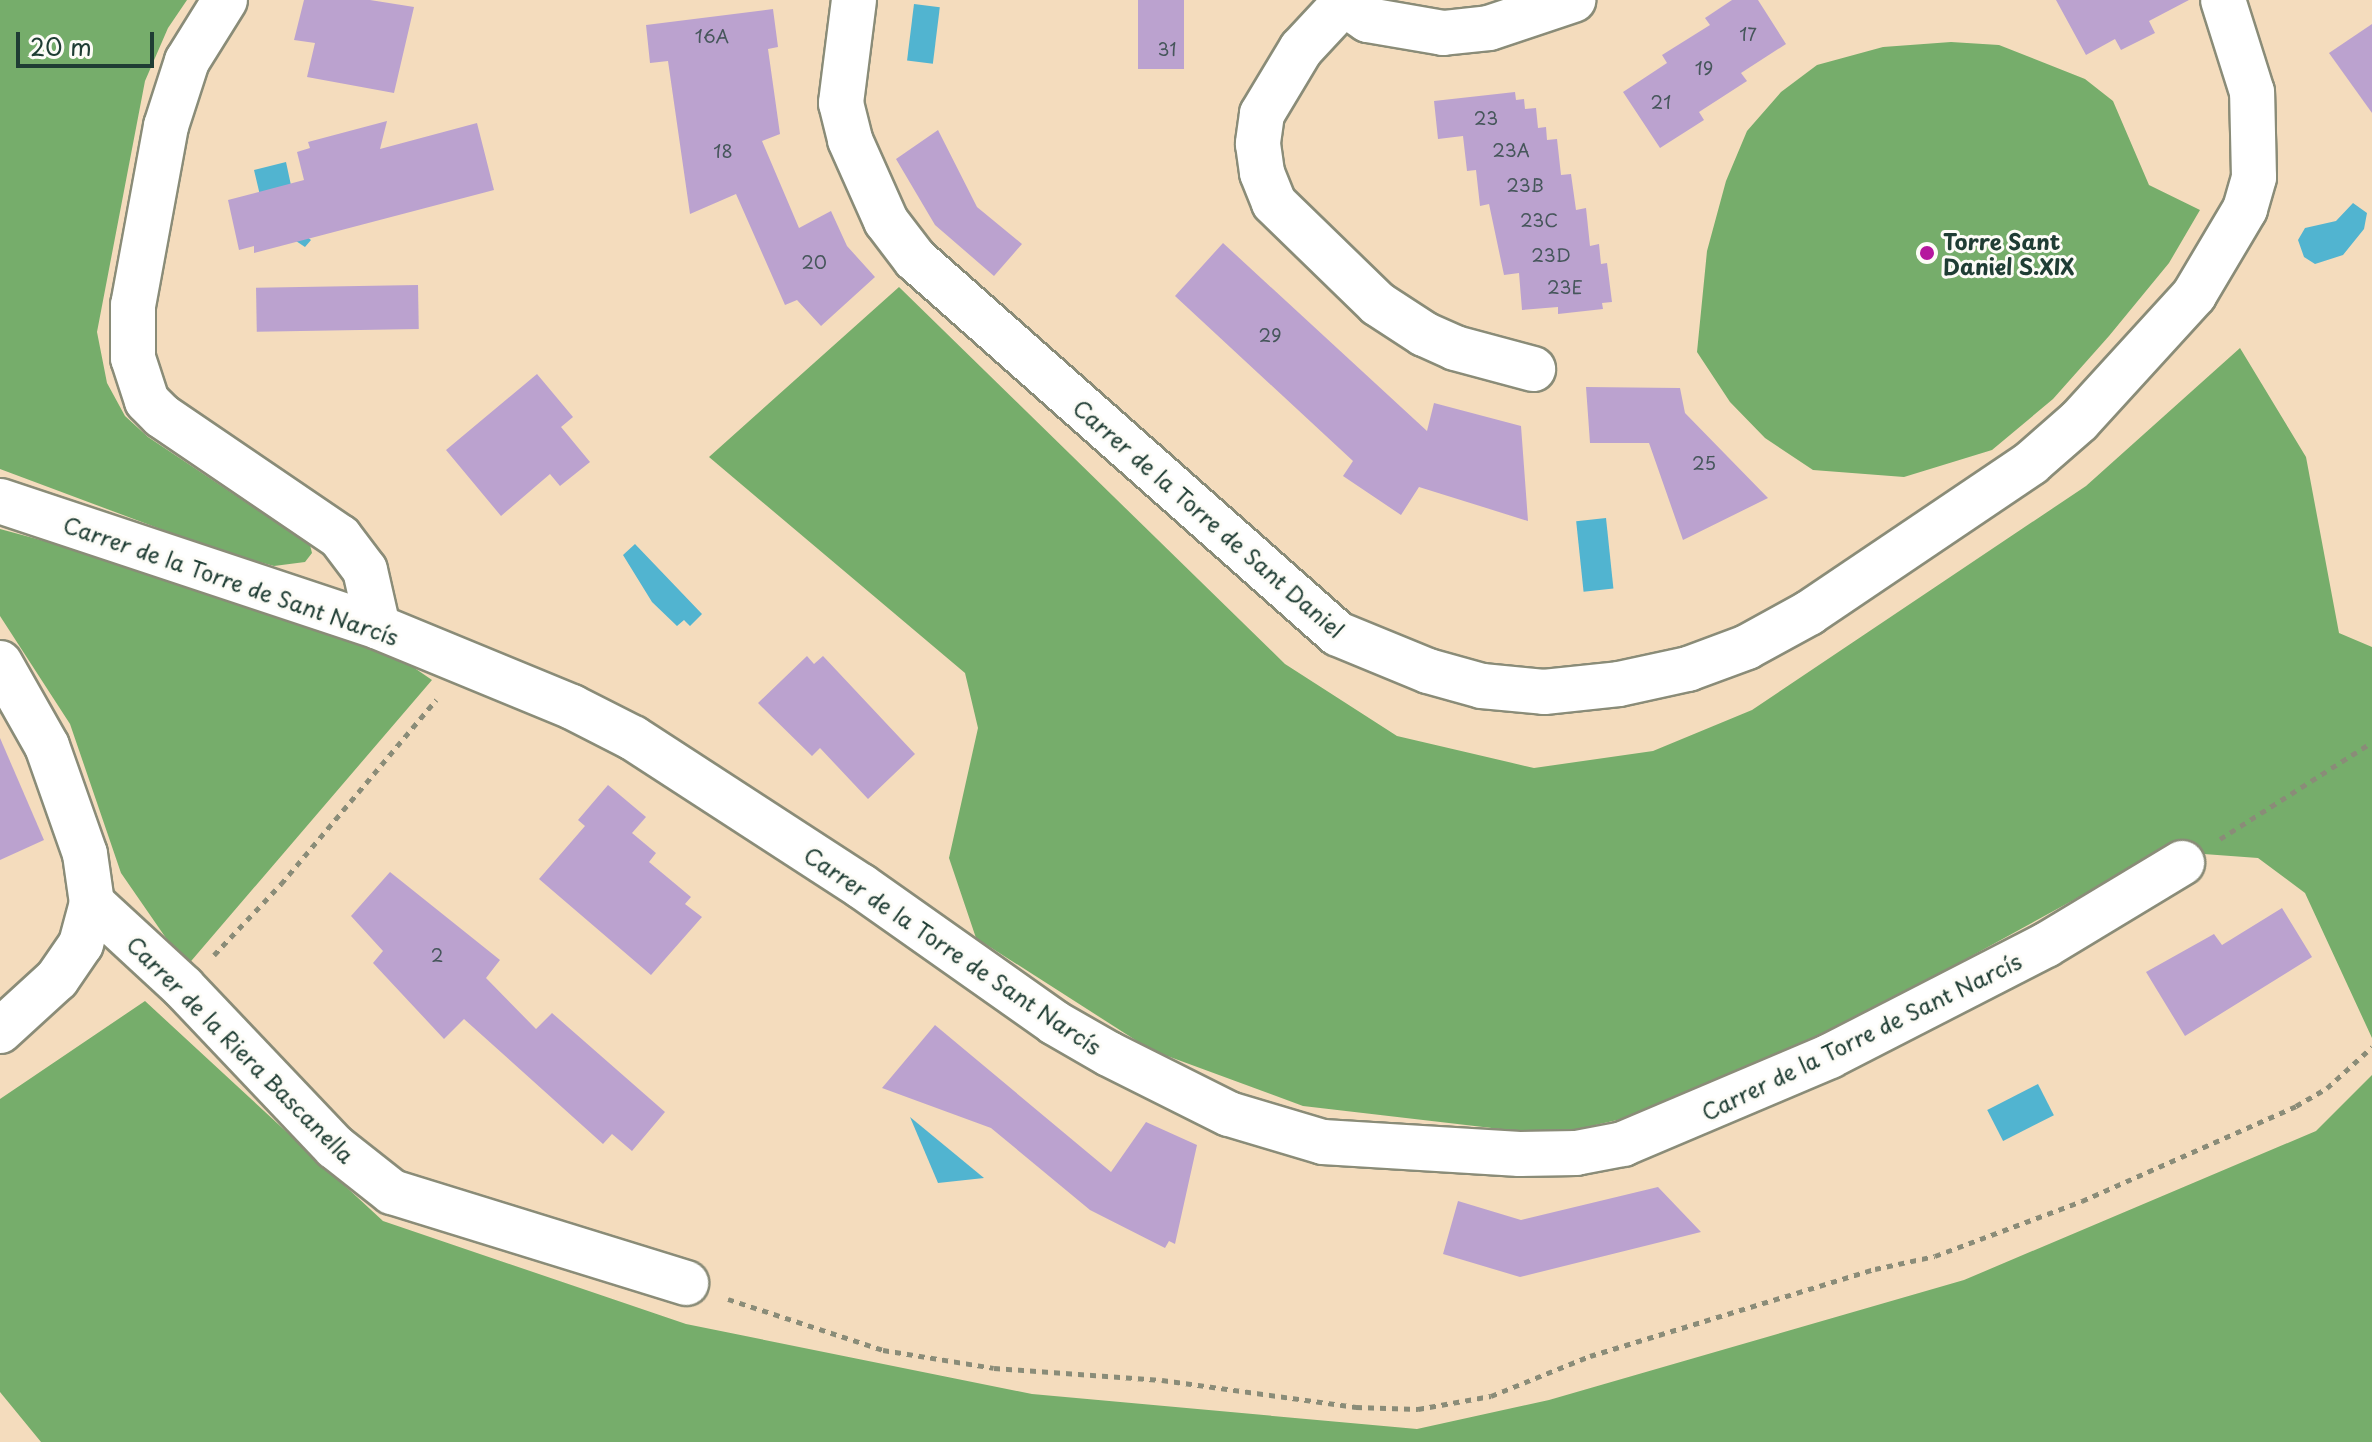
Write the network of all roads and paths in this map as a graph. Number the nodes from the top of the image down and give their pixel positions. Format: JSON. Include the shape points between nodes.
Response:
{"nodes":[{"id":1,"x":225,"y":0,"type":"edge"},
{"id":2,"x":854,"y":0,"type":"edge"},
{"id":3,"x":1573,"y":0,"type":"edge"},
{"id":4,"x":2223,"y":0,"type":"edge"},
{"id":5,"x":1340,"y":2,"type":"edge"},
{"id":6,"x":1533,"y":369,"type":"dead end"},
{"id":7,"x":0,"y":501,"type":"edge"},
{"id":8,"x":378,"y":627,"type":"junction"},
{"id":9,"x":0,"y":663,"type":"edge"},
{"id":10,"x":465,"y":666,"type":"junction"},
{"id":11,"x":2372,"y":742,"type":"edge"},
{"id":12,"x":2182,"y":863,"type":"joint"},
{"id":13,"x":92,"y":903,"type":"junction"},
{"id":14,"x":183,"y":987,"type":"junction"},
{"id":15,"x":0,"y":1031,"type":"edge"},
{"id":16,"x":2372,"y":1047,"type":"edge"},
{"id":17,"x":686,"y":1283,"type":"joint"}],
"edges":[{"from":1,"to":8,"type":"street","via":[[187,61],[170,112],[133,305],[133,358],[147,401],[162,416],[340,537],[365,570]]},
{"from":2,"to":4,"type":"street","name":"Carrer de la Torre de Sant Daniel","via":[[841,103],[863,174],[886,221],[915,259],[1338,634],[1441,675],[1482,686],[1544,692],[1688,669],[1747,647],[1809,613],[2031,463],[2079,421],[2194,295],[2245,209],[2254,177],[2255,117]]},
{"from":3,"to":5,"type":"street","via":[[1504,24],[1443,33],[1368,20]]},
{"from":5,"to":6,"type":"street","via":[[1301,49],[1262,114],[1262,173],[1274,203],[1378,304],[1424,334]]},
{"from":7,"to":8,"type":"street","name":"Carrer de la Torre de Sant Narcís"},
{"from":8,"to":10,"type":"street","name":"Carrer de la Torre de Sant Narcís"},
{"from":9,"to":13,"type":"street","via":[[47,746],[85,854]]},
{"from":10,"to":12,"type":"street","name":"Carrer de la Torre de Sant Narcís","via":[[572,707],[633,738],[1109,1054],[1229,1114],[1278,1132],[1352,1145],[1576,1153],[1668,1129],[1830,1056],[2046,945]]},
{"from":10,"to":14,"type":"path","via":[[281,884]]},
{"from":11,"to":12,"type":"path"},
{"from":13,"to":14,"type":"street","name":"Carrer de la Riera Bascanella"},
{"from":13,"to":15,"type":"street","via":[[81,944],[57,979]]},
{"from":14,"to":17,"type":"street","name":"Carrer de la Riera Bascanella","via":[[335,1147],[392,1192]]},
{"from":16,"to":17,"type":"path","via":[[2327,1088],[2296,1106],[2082,1201],[1935,1256],[1875,1269],[1590,1356],[1491,1396],[1418,1409],[1356,1407],[1162,1380],[994,1368],[883,1350]]}]}
